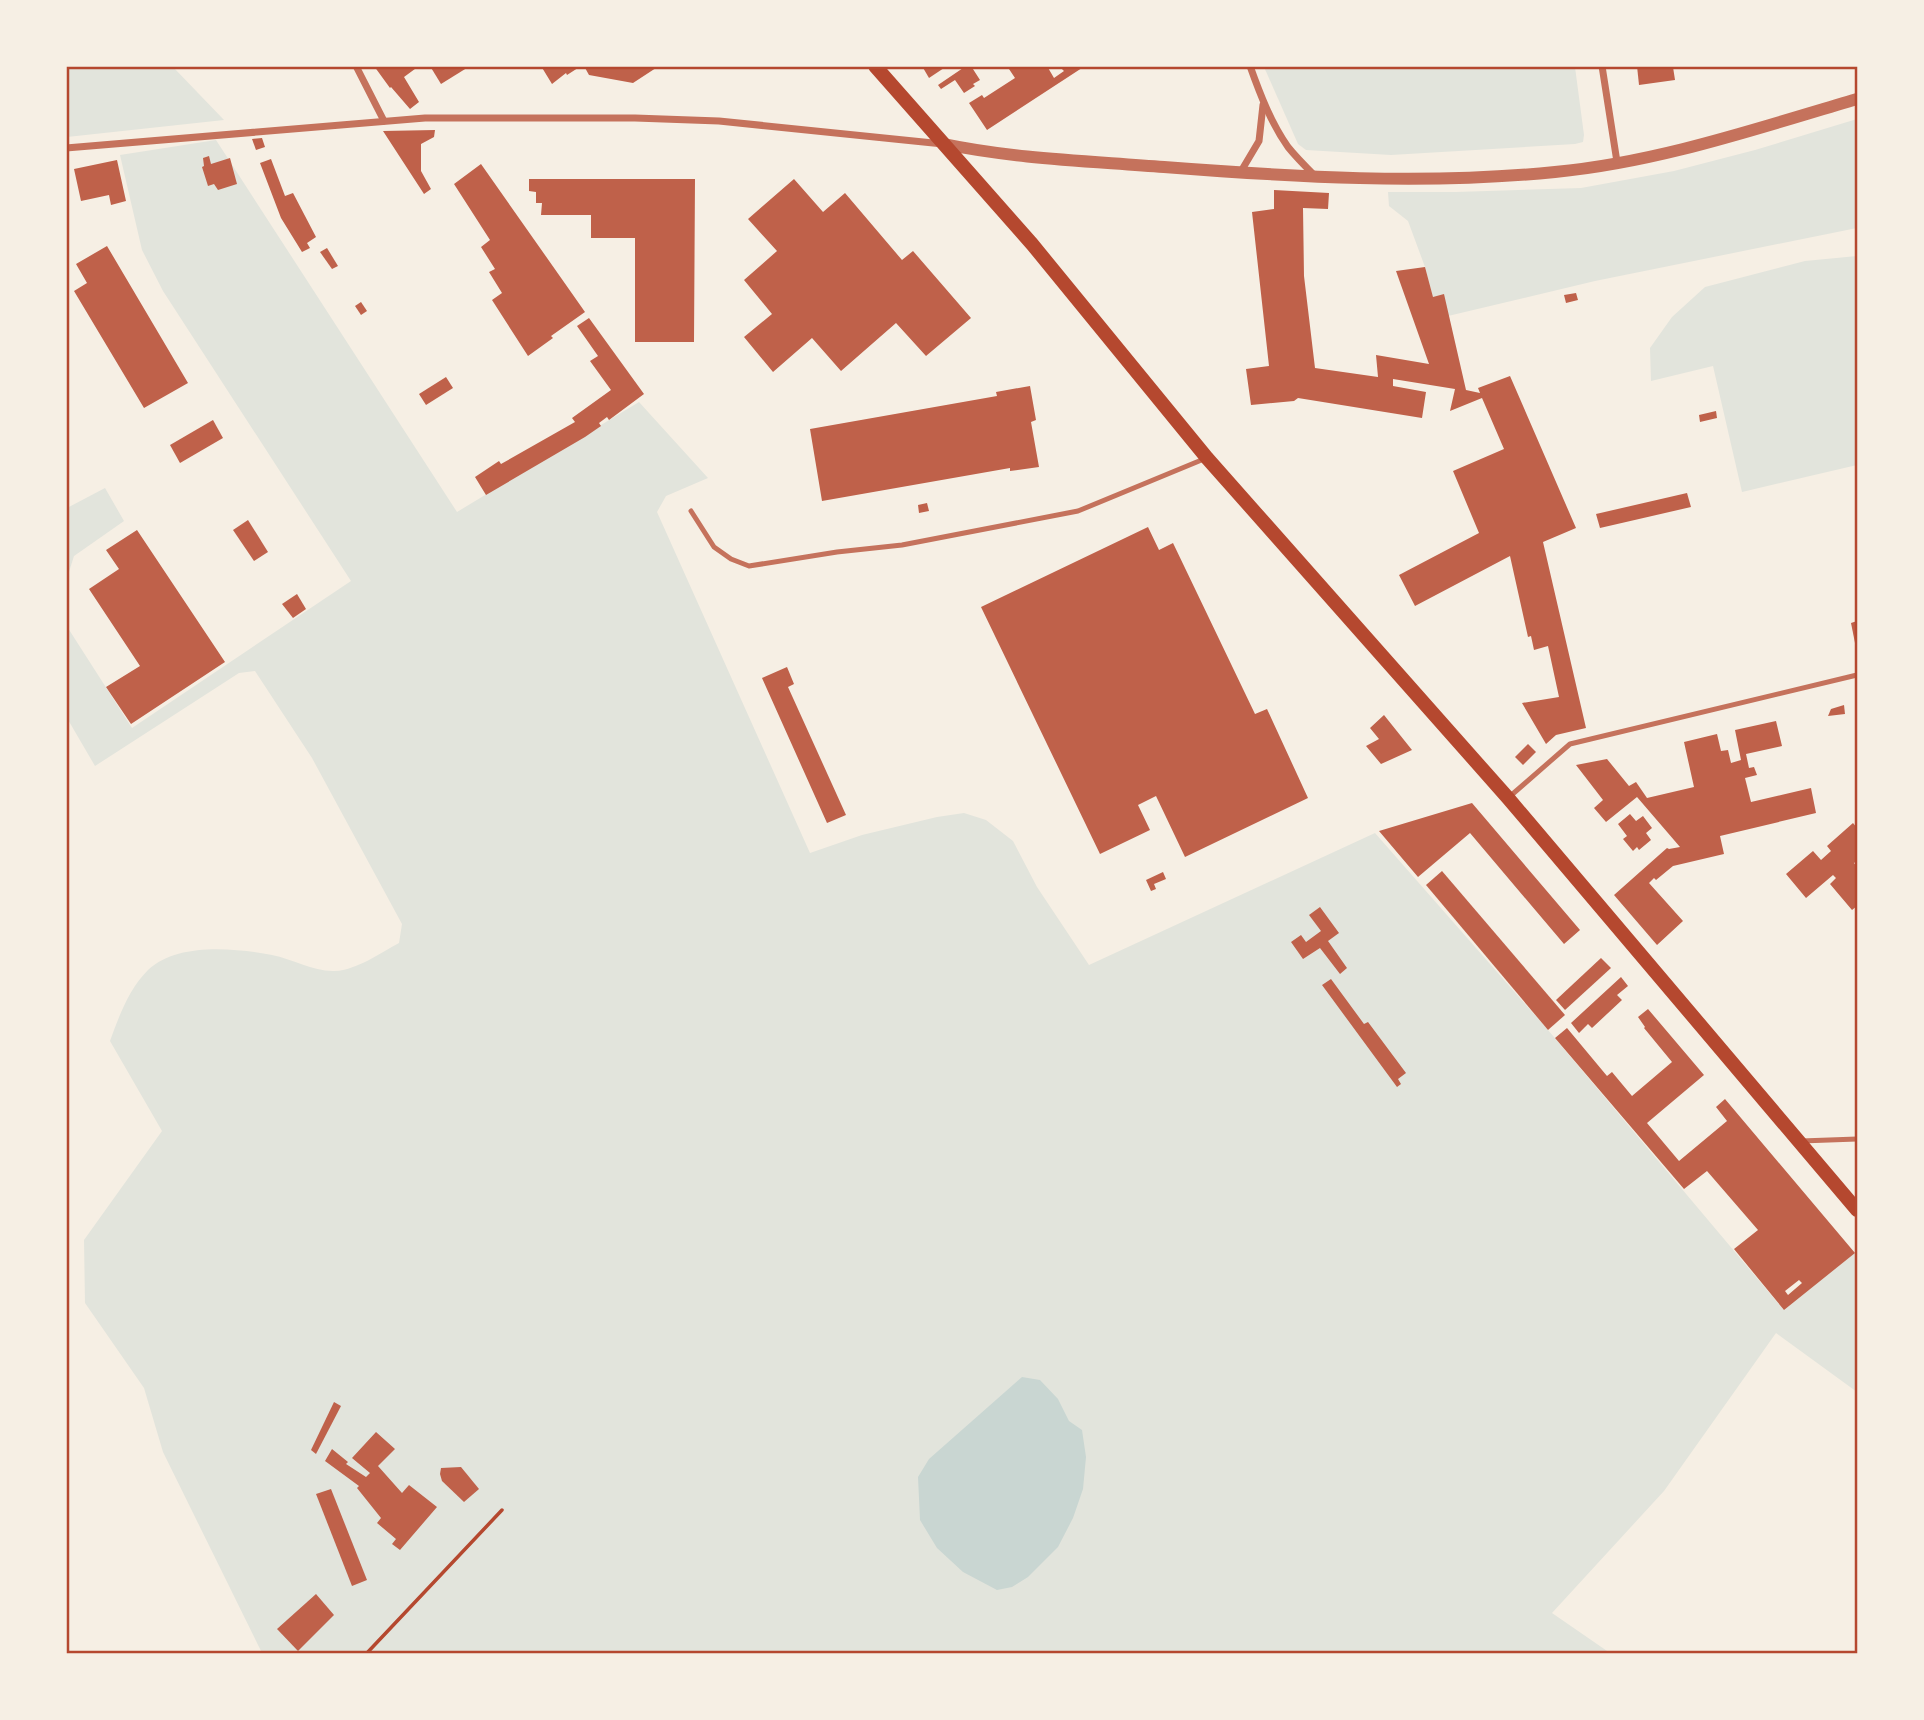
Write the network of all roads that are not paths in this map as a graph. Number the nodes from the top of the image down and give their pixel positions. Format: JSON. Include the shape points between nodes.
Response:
{"nodes":[{"id":1,"x":356,"y":66,"type":"edge"},
{"id":2,"x":875,"y":66,"type":"edge"},
{"id":3,"x":1250,"y":66,"type":"edge"},
{"id":4,"x":1602,"y":66,"type":"edge"},
{"id":5,"x":1857,"y":99,"type":"edge"},
{"id":6,"x":1263,"y":100,"type":"junction"},
{"id":7,"x":384,"y":121,"type":"junction"},
{"id":8,"x":944,"y":144,"type":"junction"},
{"id":9,"x":66,"y":148,"type":"edge"},
{"id":10,"x":1617,"y":162,"type":"junction"},
{"id":11,"x":1240,"y":173,"type":"junction"},
{"id":12,"x":1315,"y":176,"type":"junction"},
{"id":13,"x":1207,"y":458,"type":"junction"},
{"id":14,"x":691,"y":511,"type":"dead end"},
{"id":15,"x":1857,"y":675,"type":"edge"},
{"id":16,"x":1508,"y":798,"type":"junction"},
{"id":17,"x":1857,"y":1139,"type":"edge"},
{"id":18,"x":1798,"y":1141,"type":"junction"},
{"id":19,"x":1857,"y":1210,"type":"edge"}],
"edges":[{"from":1,"to":7,"type":"street"},
{"from":2,"to":8,"type":"main road"},
{"from":3,"to":6,"type":"street"},
{"from":4,"to":10,"type":"street"},
{"from":5,"to":10,"type":"street","via":[[1697,147]]},
{"from":6,"to":11,"type":"street","via":[[1259,141]]},
{"from":6,"to":12,"type":"street","via":[[1289,148]]},
{"from":7,"to":8,"type":"street","via":[[719,121]]},
{"from":7,"to":9,"type":"street"},
{"from":8,"to":11,"type":"street","via":[[989,153]]},
{"from":8,"to":13,"type":"main road"},
{"from":10,"to":12,"type":"street","via":[[1556,172],[1449,178]]},
{"from":11,"to":12,"type":"street"},
{"from":13,"to":14,"type":"lane","via":[[1078,511],[902,545],[749,566],[714,547]]},
{"from":13,"to":16,"type":"main road"},
{"from":15,"to":16,"type":"lane","via":[[1570,744]]},
{"from":16,"to":18,"type":"main road"},
{"from":17,"to":18,"type":"lane"},
{"from":18,"to":19,"type":"main road"}]}
